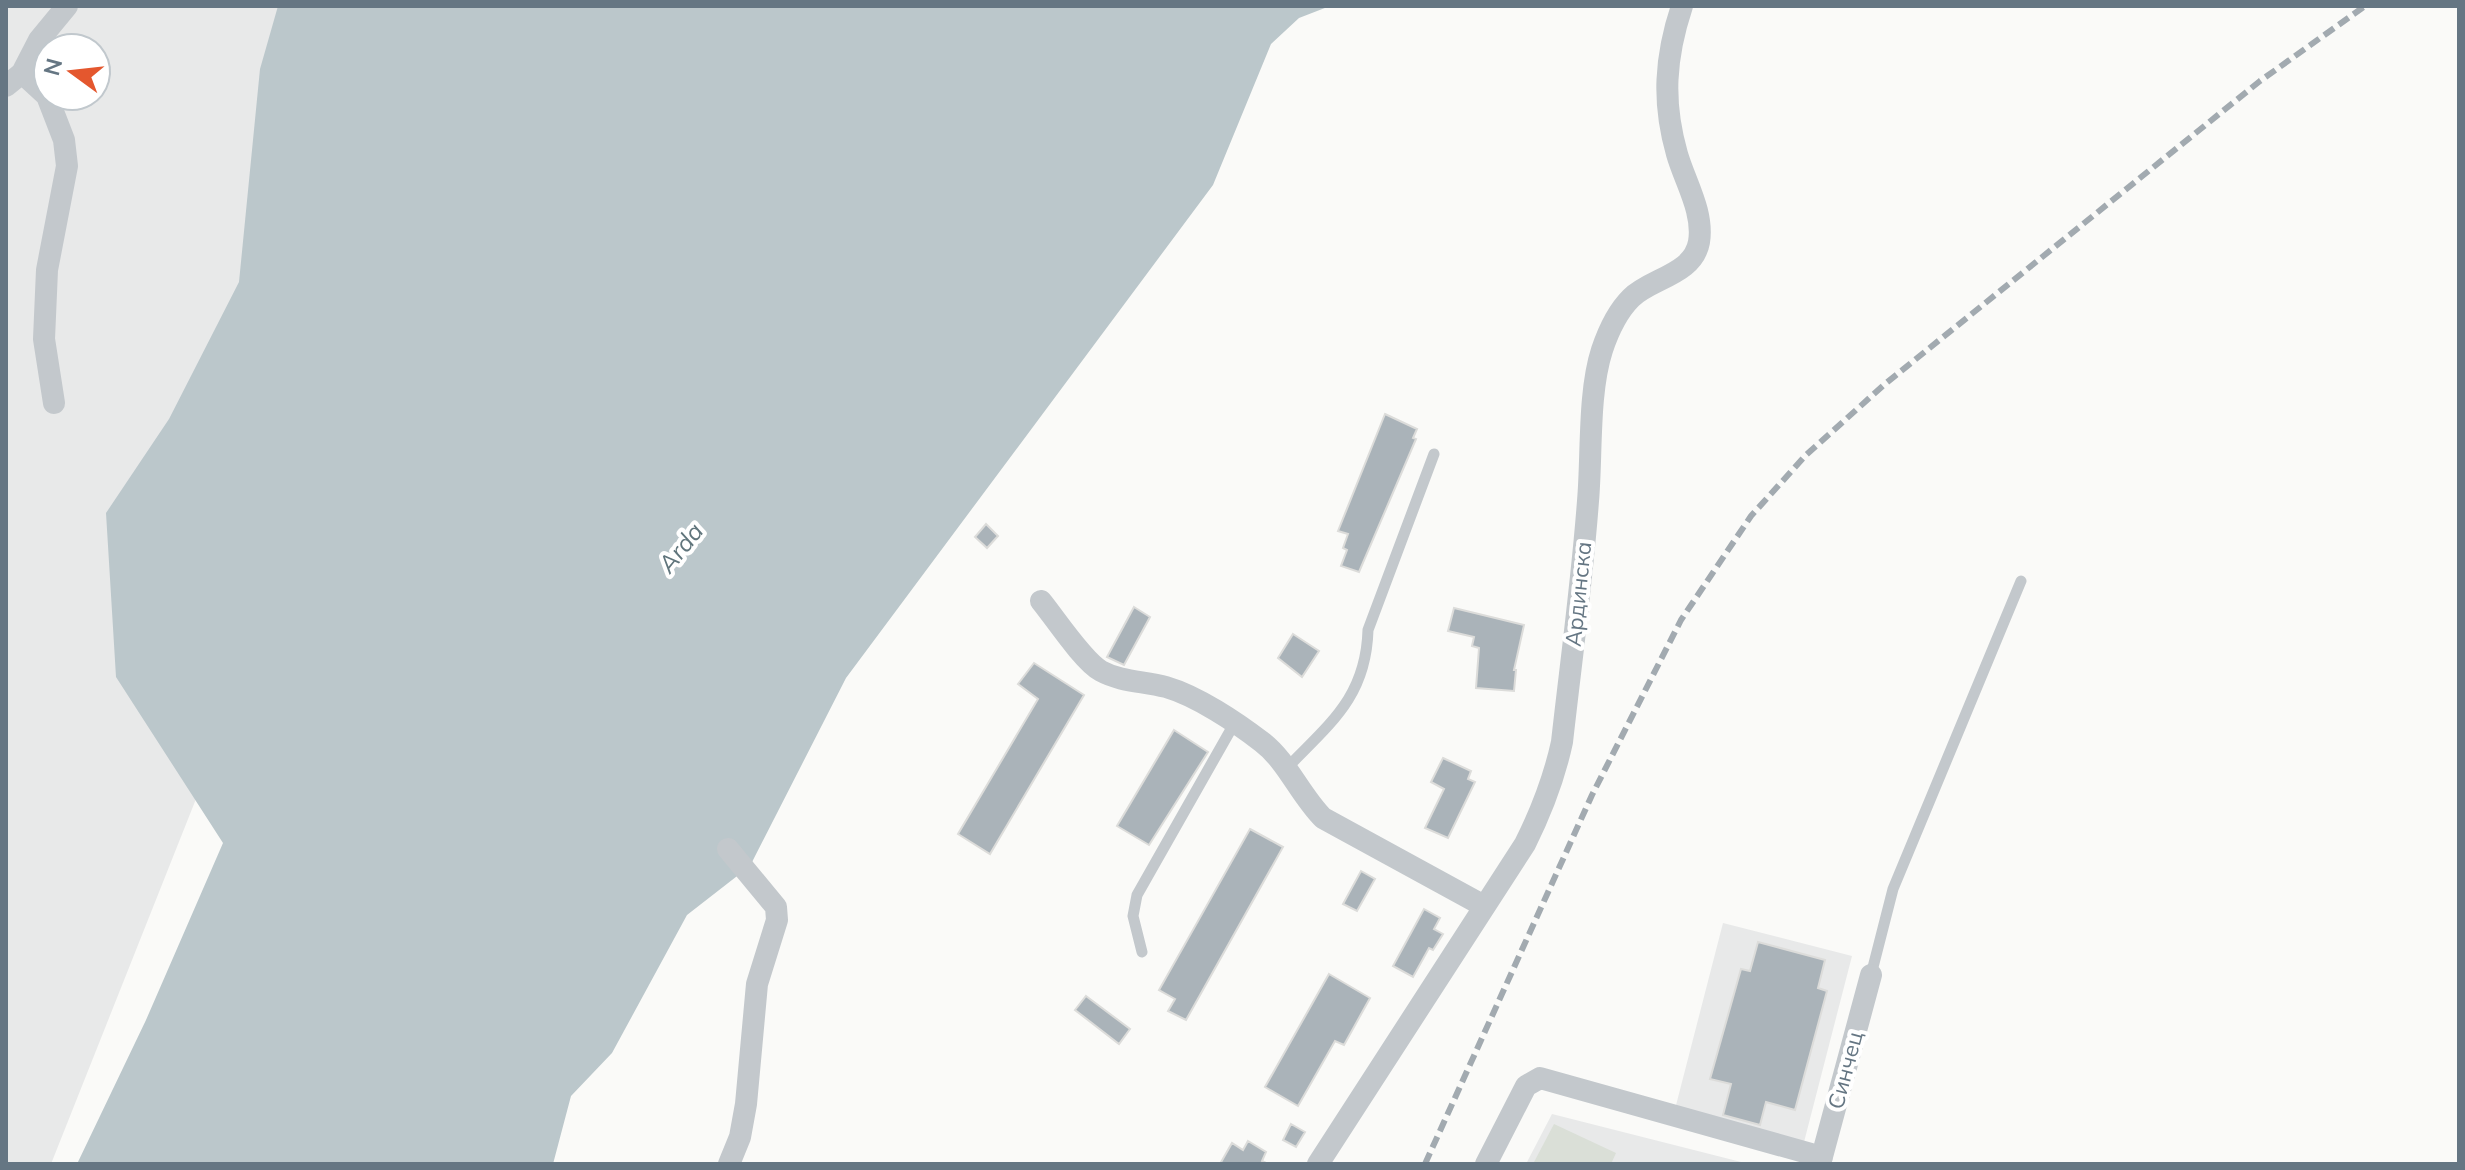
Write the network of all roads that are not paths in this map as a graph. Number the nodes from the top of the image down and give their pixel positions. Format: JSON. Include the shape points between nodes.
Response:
{"nodes":[{"id":1,"x":67,"y":6,"type":"edge"},
{"id":2,"x":1682,"y":6,"type":"edge"},
{"id":3,"x":14,"y":80,"type":"edge"},
{"id":4,"x":54,"y":403,"type":"dead end"},
{"id":5,"x":1434,"y":454,"type":"dead end"},
{"id":6,"x":2021,"y":581,"type":"dead end"},
{"id":7,"x":1041,"y":601,"type":"dead end"},
{"id":8,"x":1234,"y":724,"type":"junction"},
{"id":9,"x":1285,"y":770,"type":"junction"},
{"id":10,"x":728,"y":849,"type":"dead end"},
{"id":11,"x":1484,"y":906,"type":"junction"},
{"id":12,"x":1142,"y":952,"type":"dead end"},
{"id":13,"x":1871,"y":975,"type":"joint"},
{"id":14,"x":1821,"y":1160,"type":"edge"},
{"id":15,"x":729,"y":1164,"type":"edge"},
{"id":16,"x":1318,"y":1164,"type":"edge"},
{"id":17,"x":1486,"y":1164,"type":"edge"}],
"edges":[{"from":1,"to":3,"type":"street"},
{"from":2,"to":11,"type":"street","name":"Ардинска","via":[[1665,90],[1677,153],[1696,211],[1699,243],[1682,268],[1632,296],[1601,353],[1558,764],[1525,844]]},
{"from":3,"to":4,"type":"street","via":[[47,96],[64,140],[67,166],[47,270],[44,339]]},
{"from":5,"to":9,"type":"lane","via":[[1368,630],[1367,653],[1351,698]]},
{"from":6,"to":13,"type":"lane","via":[[1893,889]]},
{"from":7,"to":8,"type":"street","via":[[1098,670],[1190,696]]},
{"from":8,"to":9,"type":"street","via":[[1263,742]]},
{"from":8,"to":12,"type":"lane","via":[[1137,895],[1133,916]]},
{"from":9,"to":11,"type":"street","via":[[1323,818]]},
{"from":10,"to":15,"type":"street","via":[[776,907],[777,920],[757,984],[746,1104]]},
{"from":11,"to":16,"type":"street","name":"Ардинска"},
{"from":13,"to":14,"type":"street","name":"Синчец"},
{"from":14,"to":17,"type":"street","via":[[1540,1078],[1526,1086]]}]}
